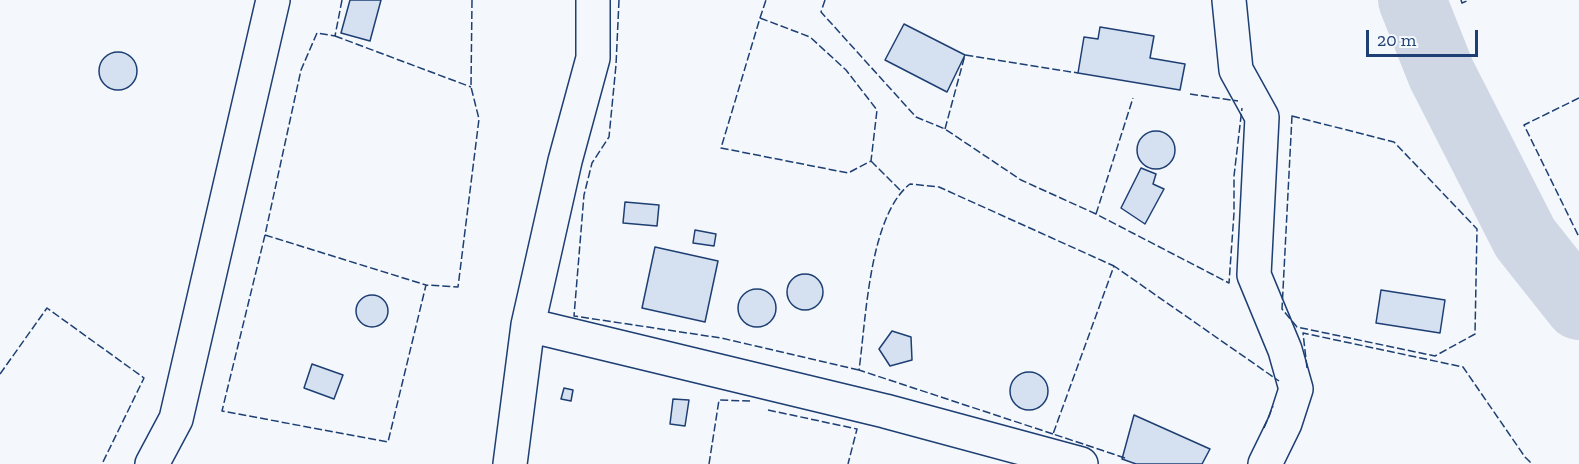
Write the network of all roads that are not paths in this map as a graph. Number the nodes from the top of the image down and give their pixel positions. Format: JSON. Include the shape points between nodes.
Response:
{"nodes":[{"id":1,"x":273,"y":0,"type":"edge"},
{"id":2,"x":593,"y":0,"type":"edge"},
{"id":3,"x":1229,"y":0,"type":"edge"},
{"id":4,"x":528,"y":325,"type":"junction"},
{"id":5,"x":152,"y":464,"type":"edge"},
{"id":6,"x":510,"y":464,"type":"edge"},
{"id":7,"x":1081,"y":464,"type":"edge"},
{"id":8,"x":1265,"y":464,"type":"edge"}],
"edges":[{"from":1,"to":5,"type":"street","via":[[176,419]]},
{"from":2,"to":4,"type":"street","via":[[593,58]]},
{"from":3,"to":8,"type":"street","via":[[1236,70],[1262,117],[1254,275],[1285,350],[1296,389]]},
{"from":4,"to":6,"type":"street"},
{"from":4,"to":7,"type":"street","via":[[885,411]]}]}
